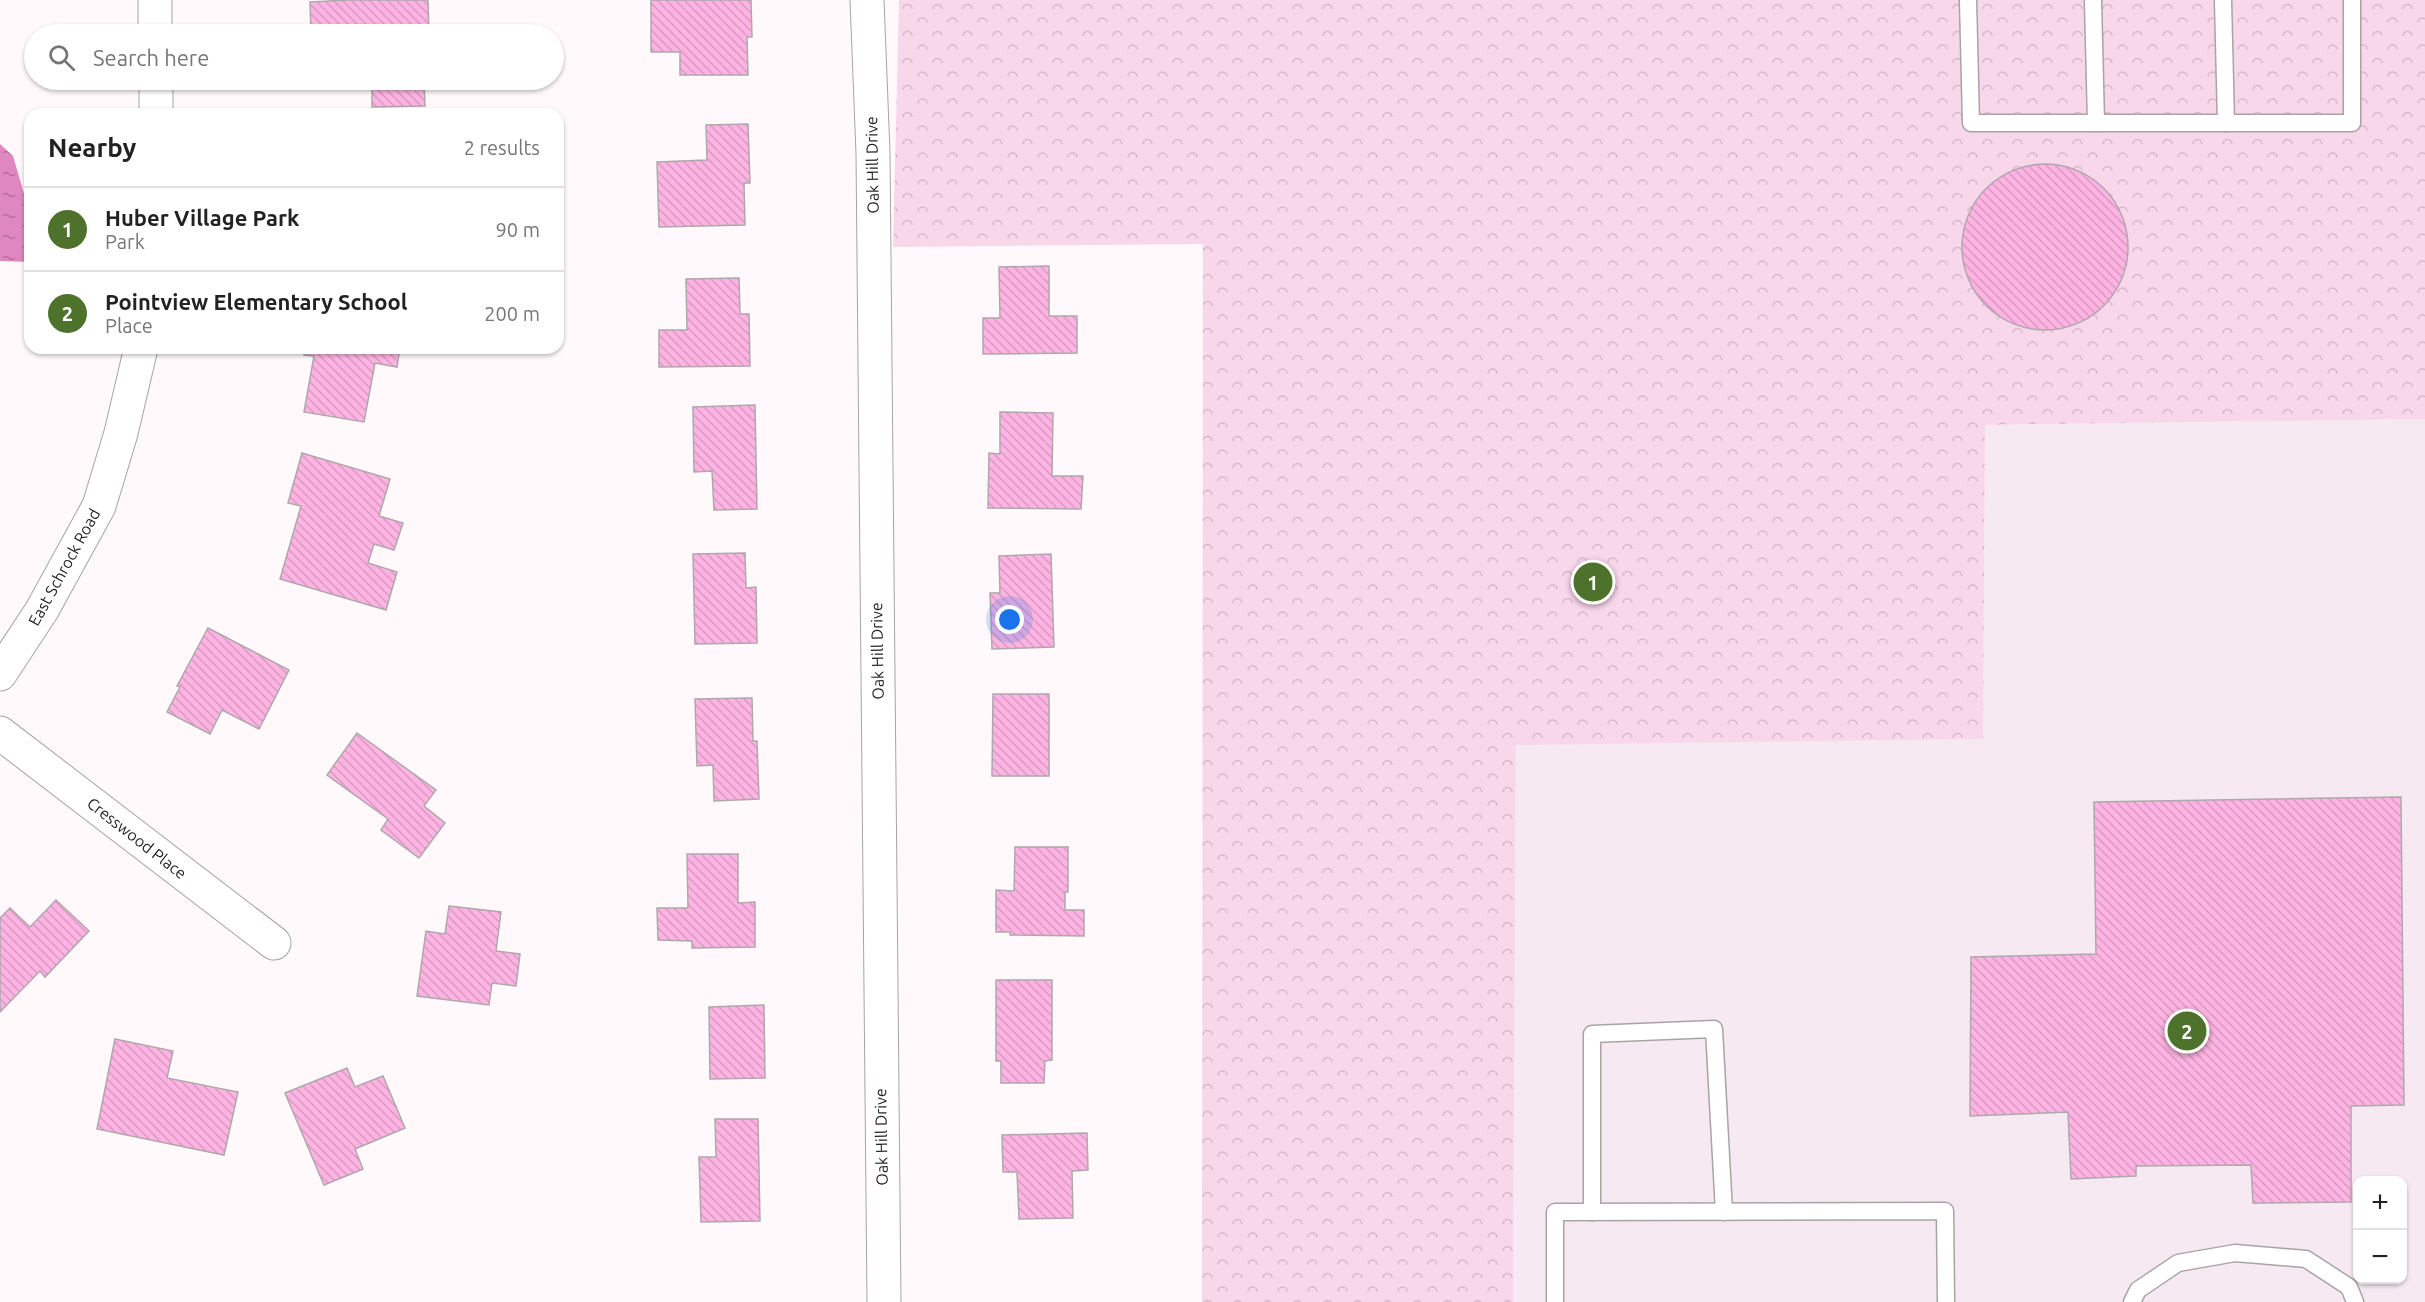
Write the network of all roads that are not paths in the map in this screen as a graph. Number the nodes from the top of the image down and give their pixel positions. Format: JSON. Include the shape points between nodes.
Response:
{"nodes":[{"id":1,"x":155,"y":0,"type":"edge"},
{"id":2,"x":867,"y":0,"type":"edge"},
{"id":3,"x":1968,"y":0,"type":"edge"},
{"id":4,"x":2093,"y":0,"type":"edge"},
{"id":5,"x":2223,"y":0,"type":"edge"},
{"id":6,"x":2352,"y":0,"type":"edge"},
{"id":7,"x":155,"y":24,"type":"edge"},
{"id":8,"x":156,"y":90,"type":"edge"},
{"id":9,"x":156,"y":108,"type":"edge"},
{"id":10,"x":2096,"y":123,"type":"junction"},
{"id":11,"x":2226,"y":123,"type":"junction"},
{"id":12,"x":140,"y":354,"type":"edge"},
{"id":13,"x":0,"y":674,"type":"edge"},
{"id":14,"x":0,"y":733,"type":"edge"},
{"id":15,"x":274,"y":943,"type":"dead end"},
{"id":16,"x":1592,"y":1212,"type":"junction"},
{"id":17,"x":1724,"y":1212,"type":"junction"},
{"id":18,"x":884,"y":1302,"type":"edge"},
{"id":19,"x":1555,"y":1302,"type":"edge"},
{"id":20,"x":1946,"y":1302,"type":"edge"},
{"id":21,"x":2132,"y":1302,"type":"edge"},
{"id":22,"x":2355,"y":1302,"type":"edge"}],
"edges":[{"from":1,"to":7,"type":"street"},
{"from":2,"to":18,"type":"street","name":"Oak Hill Drive","via":[[873,153]]},
{"from":3,"to":10,"type":"lane","via":[[1971,123]]},
{"from":4,"to":10,"type":"lane"},
{"from":5,"to":11,"type":"lane"},
{"from":6,"to":11,"type":"lane","via":[[2352,123]]},
{"from":8,"to":9,"type":"street"},
{"from":10,"to":11,"type":"lane"},
{"from":12,"to":13,"type":"street","name":"East Schrock Road","via":[[99,506],[42,610]]},
{"from":14,"to":15,"type":"street","name":"Cresswood Place"},
{"from":16,"to":17,"type":"lane"},
{"from":16,"to":17,"type":"lane","via":[[1592,1034],[1714,1029]]},
{"from":16,"to":19,"type":"lane","via":[[1555,1212]]},
{"from":17,"to":20,"type":"lane","via":[[1945,1211]]},
{"from":21,"to":22,"type":"lane","via":[[2138,1290],[2178,1263],[2235,1253],[2306,1259],[2349,1287]]}]}
